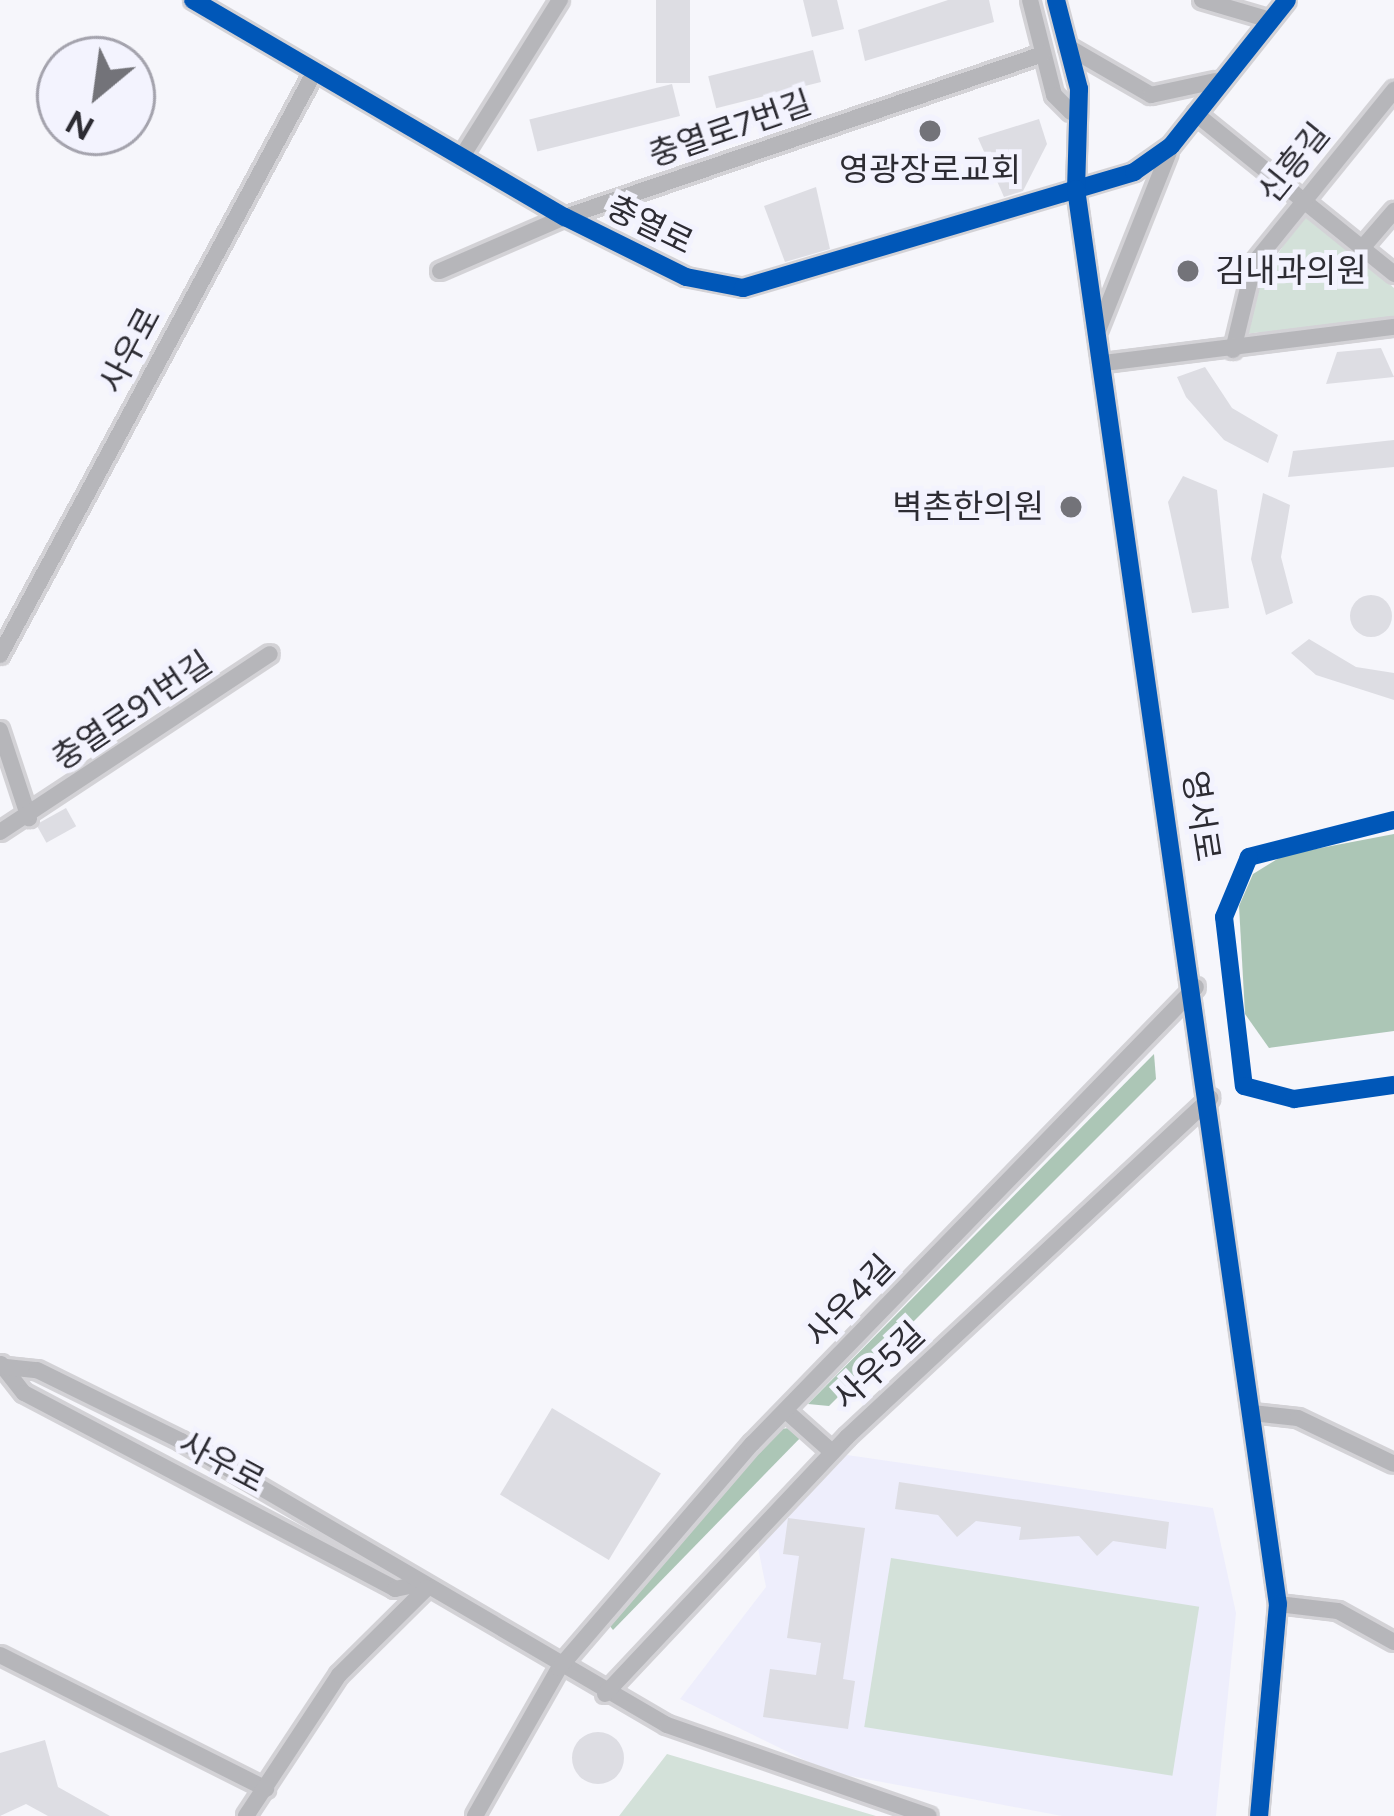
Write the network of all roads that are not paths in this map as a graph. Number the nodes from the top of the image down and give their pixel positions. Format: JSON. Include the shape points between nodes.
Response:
{"nodes":[{"id":1,"x":560,"y":0,"type":"edge"},
{"id":2,"x":1030,"y":0,"type":"edge"},
{"id":3,"x":1056,"y":0,"type":"edge"},
{"id":4,"x":1202,"y":0,"type":"edge"},
{"id":5,"x":1287,"y":0,"type":"edge"},
{"id":6,"x":191,"y":3,"type":"edge"},
{"id":7,"x":1270,"y":20,"type":"junction"},
{"id":8,"x":1068,"y":46,"type":"junction"},
{"id":9,"x":1043,"y":54,"type":"junction"},
{"id":10,"x":1234,"y":63,"type":"junction"},
{"id":11,"x":314,"y":73,"type":"junction"},
{"id":12,"x":1394,"y":90,"type":"edge"},
{"id":13,"x":1071,"y":112,"type":"junction"},
{"id":14,"x":1196,"y":114,"type":"junction"},
{"id":15,"x":1173,"y":144,"type":"junction"},
{"id":16,"x":463,"y":155,"type":"junction"},
{"id":17,"x":1076,"y":189,"type":"junction"},
{"id":18,"x":1302,"y":196,"type":"junction"},
{"id":19,"x":1394,"y":211,"type":"edge"},
{"id":20,"x":565,"y":217,"type":"junction"},
{"id":21,"x":1363,"y":247,"type":"junction"},
{"id":22,"x":440,"y":271,"type":"dead end"},
{"id":23,"x":1394,"y":274,"type":"edge"},
{"id":24,"x":1394,"y":327,"type":"edge"},
{"id":25,"x":1099,"y":328,"type":"junction"},
{"id":26,"x":1233,"y":350,"type":"junction"},
{"id":27,"x":1104,"y":363,"type":"junction"},
{"id":28,"x":270,"y":654,"type":"dead end"},
{"id":29,"x":0,"y":655,"type":"edge"},
{"id":30,"x":0,"y":730,"type":"edge"},
{"id":31,"x":28,"y":818,"type":"junction"},
{"id":32,"x":0,"y":832,"type":"edge"},
{"id":33,"x":1196,"y":987,"type":"junction"},
{"id":34,"x":1210,"y":1098,"type":"junction"},
{"id":35,"x":3,"y":1366,"type":"edge"},
{"id":36,"x":786,"y":1412,"type":"junction"},
{"id":37,"x":1252,"y":1413,"type":"junction"},
{"id":38,"x":832,"y":1452,"type":"junction"},
{"id":39,"x":1394,"y":1464,"type":"edge"},
{"id":40,"x":423,"y":1586,"type":"junction"},
{"id":41,"x":1278,"y":1604,"type":"junction"},
{"id":42,"x":1394,"y":1642,"type":"edge"},
{"id":43,"x":0,"y":1655,"type":"edge"},
{"id":44,"x":559,"y":1668,"type":"junction"},
{"id":45,"x":605,"y":1694,"type":"junction"},
{"id":46,"x":266,"y":1789,"type":"junction"},
{"id":47,"x":246,"y":1816,"type":"edge"},
{"id":48,"x":475,"y":1816,"type":"edge"},
{"id":49,"x":929,"y":1816,"type":"edge"},
{"id":50,"x":1259,"y":1816,"type":"edge"}],
"edges":[{"from":1,"to":16,"type":"street"},
{"from":2,"to":9,"type":"street"},
{"from":3,"to":8,"type":"street"},
{"from":4,"to":7,"type":"street"},
{"from":5,"to":7,"type":"street"},
{"from":6,"to":11,"type":"street","name":"충열로"},
{"from":7,"to":10,"type":"street"},
{"from":8,"to":10,"type":"street","via":[[1151,95],[1212,85]]},
{"from":8,"to":13,"type":"street","via":[[1079,89]]},
{"from":9,"to":13,"type":"street"},
{"from":9,"to":20,"type":"street","name":"충열로7번길"},
{"from":10,"to":14,"type":"street"},
{"from":11,"to":16,"type":"street","name":"충열로"},
{"from":11,"to":29,"type":"street","name":"사우로"},
{"from":12,"to":18,"type":"street","name":"신흥길"},
{"from":13,"to":17,"type":"street"},
{"from":14,"to":15,"type":"street"},
{"from":14,"to":18,"type":"street"},
{"from":15,"to":17,"type":"street","via":[[1134,172]]},
{"from":15,"to":25,"type":"street"},
{"from":16,"to":20,"type":"street","name":"충열로"},
{"from":17,"to":20,"type":"street","name":"충열로","via":[[743,288],[686,277]]},
{"from":17,"to":25,"type":"street","name":"영서로"},
{"from":18,"to":21,"type":"street"},
{"from":18,"to":26,"type":"street","name":"신흥길","via":[[1255,262]]},
{"from":19,"to":21,"type":"street"},
{"from":20,"to":22,"type":"street","name":"충열로7번길"},
{"from":21,"to":23,"type":"street"},
{"from":24,"to":26,"type":"street"},
{"from":25,"to":27,"type":"street","name":"영서로"},
{"from":26,"to":27,"type":"street"},
{"from":27,"to":33,"type":"street","name":"영서로"},
{"from":28,"to":31,"type":"street","name":"충열로91번길"},
{"from":30,"to":31,"type":"street","name":"충열로91번길"},
{"from":31,"to":32,"type":"street","name":"충열로91번길"},
{"from":33,"to":34,"type":"street","name":"영서로"},
{"from":33,"to":36,"type":"street","name":"사우4길"},
{"from":34,"to":37,"type":"street","name":"영서로"},
{"from":34,"to":38,"type":"street","name":"사우5길"},
{"from":35,"to":40,"type":"street","name":"사우로","via":[[37,1370],[181,1441],[403,1564]]},
{"from":35,"to":40,"type":"street","name":"사우로","via":[[24,1393],[395,1589]]},
{"from":36,"to":38,"type":"street"},
{"from":36,"to":44,"type":"street","name":"사우4길"},
{"from":37,"to":39,"type":"street","via":[[1298,1418]]},
{"from":37,"to":41,"type":"street","name":"영서로"},
{"from":38,"to":45,"type":"street","name":"사우5길"},
{"from":40,"to":44,"type":"street","name":"사우로"},
{"from":40,"to":46,"type":"street","via":[[339,1675]]},
{"from":41,"to":42,"type":"street","via":[[1338,1611]]},
{"from":41,"to":50,"type":"street","name":"영서로"},
{"from":43,"to":46,"type":"street"},
{"from":44,"to":45,"type":"street","name":"사우로"},
{"from":44,"to":48,"type":"street"},
{"from":45,"to":49,"type":"street","name":"사우로","via":[[733,1756]]},
{"from":46,"to":47,"type":"street"}]}
